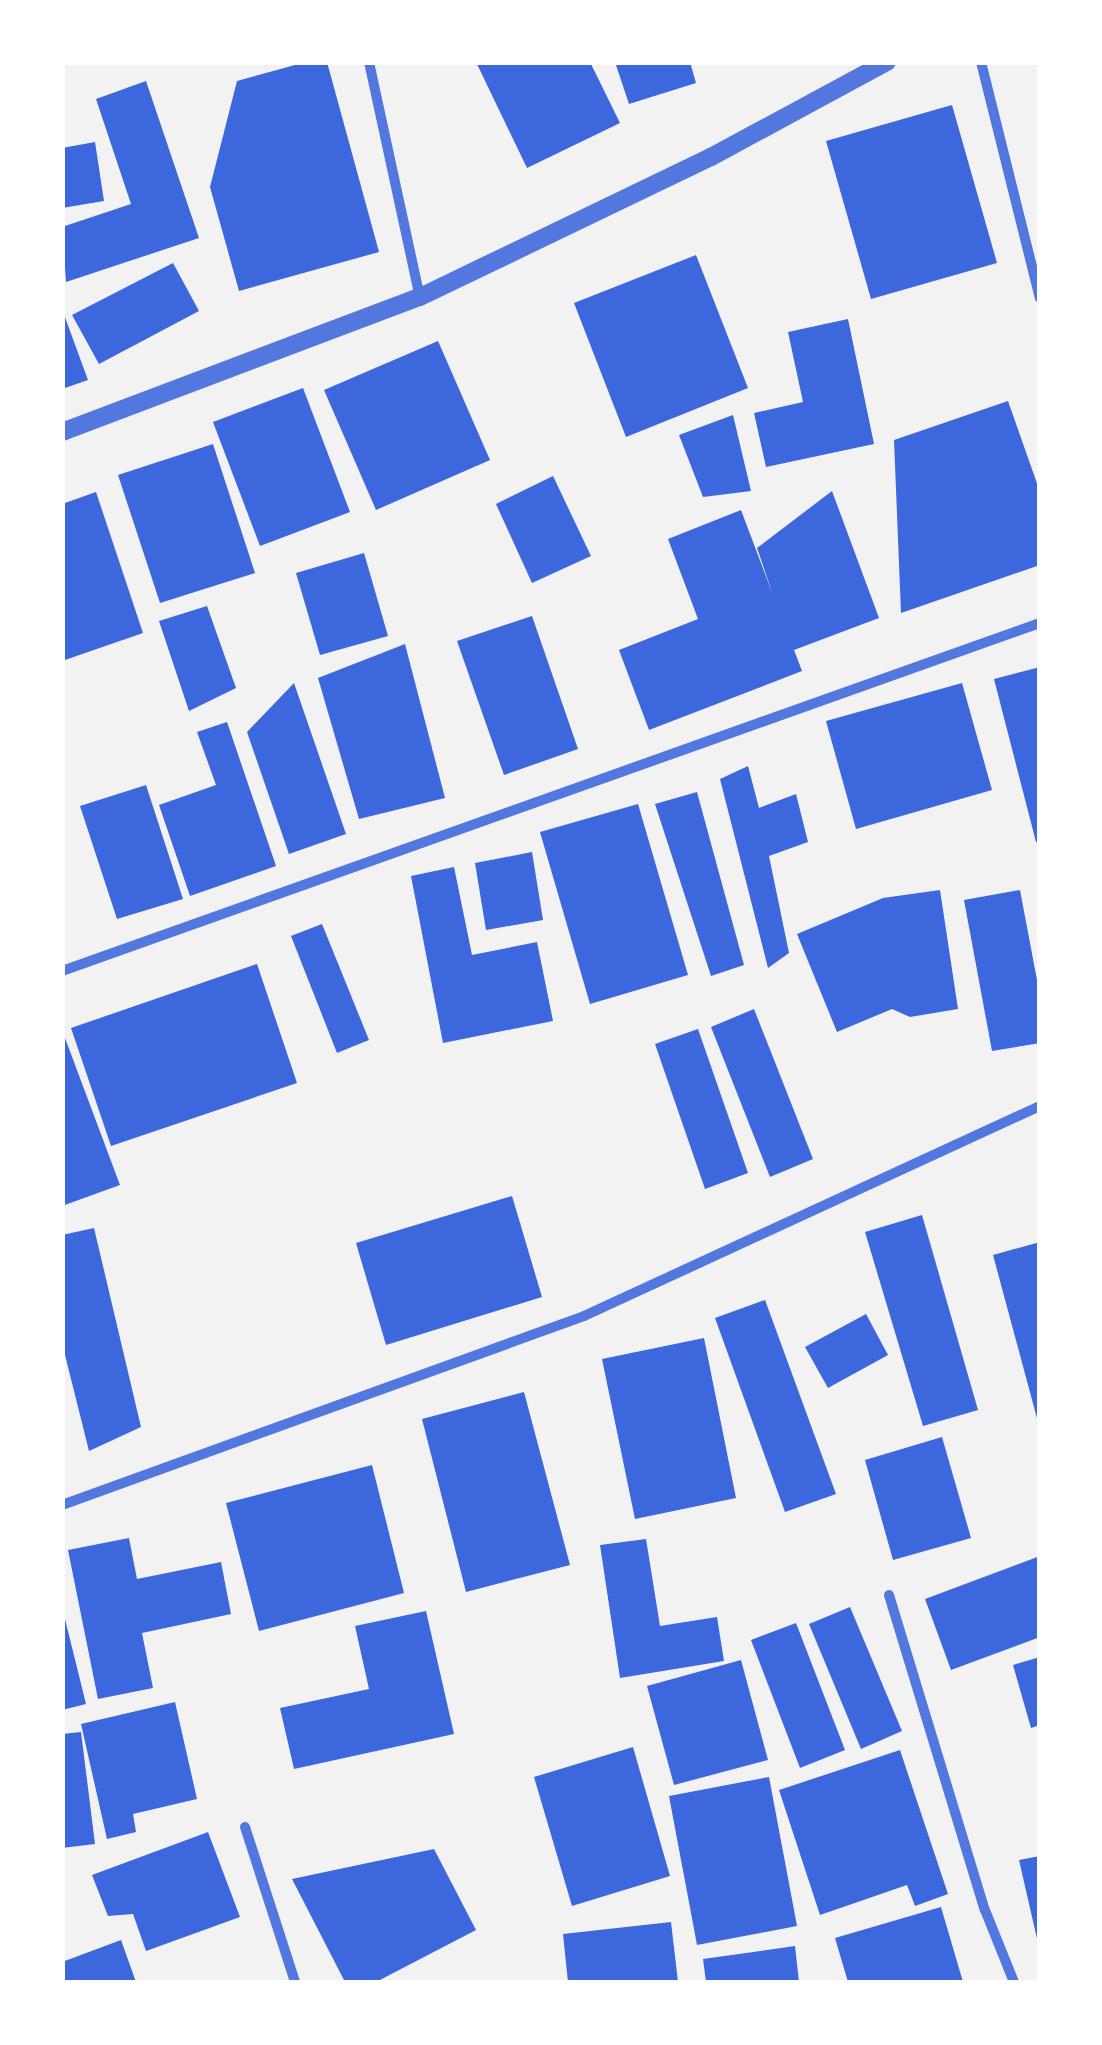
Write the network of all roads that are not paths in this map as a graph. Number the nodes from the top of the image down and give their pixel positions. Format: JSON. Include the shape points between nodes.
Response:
{"nodes":[{"id":1,"x":369,"y":62,"type":"edge"},
{"id":2,"x":887,"y":62,"type":"edge"},
{"id":3,"x":981,"y":62,"type":"edge"},
{"id":4,"x":420,"y":298,"type":"junction"},
{"id":5,"x":1040,"y":298,"type":"edge"},
{"id":6,"x":62,"y":432,"type":"edge"},
{"id":7,"x":1040,"y":623,"type":"edge"},
{"id":8,"x":62,"y":971,"type":"edge"},
{"id":9,"x":1040,"y":1106,"type":"edge"},
{"id":10,"x":62,"y":1505,"type":"edge"},
{"id":11,"x":890,"y":1594,"type":"dead end"},
{"id":12,"x":245,"y":1827,"type":"dead end"},
{"id":13,"x":296,"y":1982,"type":"edge"},
{"id":14,"x":1014,"y":1982,"type":"edge"}],
"edges":[{"from":1,"to":4,"type":"street"},
{"from":2,"to":4,"type":"street","via":[[711,157]]},
{"from":3,"to":5,"type":"street"},
{"from":4,"to":6,"type":"street"},
{"from":7,"to":8,"type":"street"},
{"from":9,"to":10,"type":"street","via":[[584,1316]]},
{"from":11,"to":14,"type":"street","via":[[985,1910]]},
{"from":12,"to":13,"type":"street"}]}
